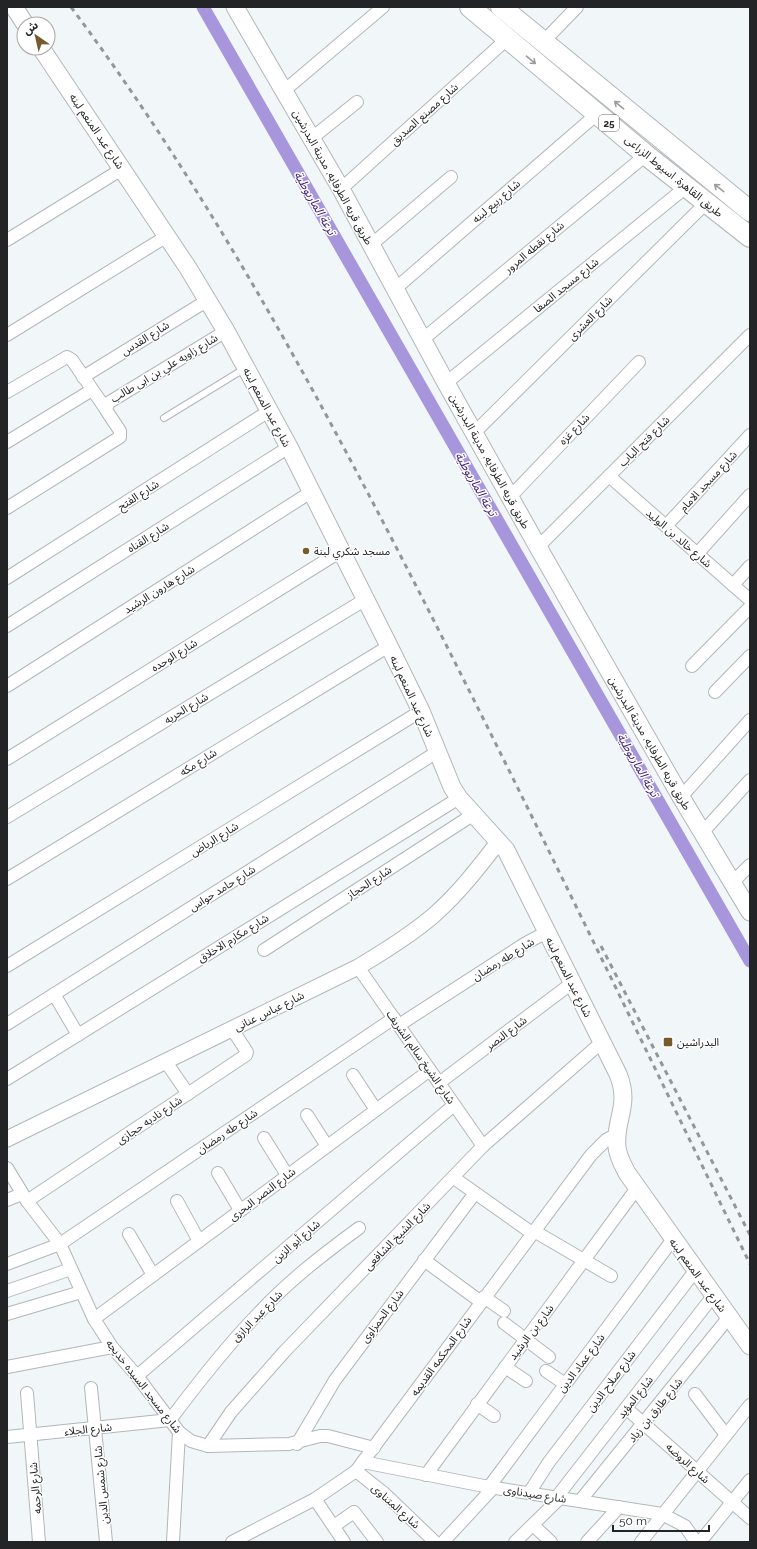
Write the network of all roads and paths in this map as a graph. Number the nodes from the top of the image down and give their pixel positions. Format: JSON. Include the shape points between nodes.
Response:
{"nodes":[{"id":1,"x":14,"y":7,"type":"edge"},
{"id":2,"x":236,"y":7,"type":"edge"},
{"id":3,"x":383,"y":7,"type":"edge"},
{"id":4,"x":470,"y":7,"type":"edge"},
{"id":5,"x":501,"y":7,"type":"edge"},
{"id":6,"x":578,"y":7,"type":"edge"},
{"id":7,"x":20,"y":16,"type":"edge"},
{"id":8,"x":507,"y":39,"type":"junction"},
{"id":9,"x":543,"y":42,"type":"junction"},
{"id":10,"x":46,"y":56,"type":"edge"},
{"id":11,"x":285,"y":90,"type":"junction"},
{"id":12,"x":357,"y":102,"type":"dead end"},
{"id":13,"x":597,"y":114,"type":"junction"},
{"id":14,"x":312,"y":138,"type":"junction"},
{"id":15,"x":646,"y":155,"type":"junction"},
{"id":16,"x":122,"y":169,"type":"junction"},
{"id":17,"x":451,"y":177,"type":"dead end"},
{"id":18,"x":686,"y":187,"type":"junction"},
{"id":19,"x":341,"y":189,"type":"junction"},
{"id":20,"x":706,"y":203,"type":"junction"},
{"id":21,"x":750,"y":211,"type":"edge"},
{"id":22,"x":166,"y":236,"type":"junction"},
{"id":23,"x":750,"y":237,"type":"edge"},
{"id":24,"x":7,"y":240,"type":"edge"},
{"id":25,"x":371,"y":245,"type":"junction"},
{"id":26,"x":395,"y":289,"type":"junction"},
{"id":27,"x":208,"y":300,"type":"junction"},
{"id":28,"x":226,"y":331,"type":"junction"},
{"id":29,"x":7,"y":335,"type":"edge"},
{"id":30,"x":750,"y":335,"type":"edge"},
{"id":31,"x":422,"y":340,"type":"junction"},
{"id":32,"x":639,"y":362,"type":"dead end"},
{"id":33,"x":246,"y":368,"type":"junction"},
{"id":34,"x":83,"y":377,"type":"junction"},
{"id":35,"x":446,"y":383,"type":"junction"},
{"id":36,"x":92,"y":390,"type":"junction"},
{"id":37,"x":7,"y":392,"type":"edge"},
{"id":38,"x":105,"y":408,"type":"junction"},
{"id":39,"x":269,"y":411,"type":"junction"},
{"id":40,"x":164,"y":418,"type":"dead end"},
{"id":41,"x":474,"y":433,"type":"junction"},
{"id":42,"x":750,"y":436,"type":"edge"},
{"id":43,"x":7,"y":442,"type":"edge"},
{"id":44,"x":288,"y":447,"type":"junction"},
{"id":45,"x":609,"y":476,"type":"junction"},
{"id":46,"x":311,"y":492,"type":"junction"},
{"id":47,"x":750,"y":495,"type":"edge"},
{"id":48,"x":510,"y":496,"type":"junction"},
{"id":49,"x":7,"y":508,"type":"edge"},
{"id":50,"x":666,"y":526,"type":"junction"},
{"id":51,"x":538,"y":547,"type":"junction"},
{"id":52,"x":341,"y":551,"type":"junction"},
{"id":53,"x":698,"y":554,"type":"junction"},
{"id":54,"x":750,"y":566,"type":"edge"},
{"id":55,"x":7,"y":578,"type":"edge"},
{"id":56,"x":733,"y":585,"type":"junction"},
{"id":57,"x":366,"y":599,"type":"junction"},
{"id":58,"x":750,"y":600,"type":"edge"},
{"id":59,"x":750,"y":607,"type":"edge"},
{"id":60,"x":7,"y":626,"type":"edge"},
{"id":61,"x":389,"y":646,"type":"junction"},
{"id":62,"x":750,"y":656,"type":"edge"},
{"id":63,"x":692,"y":666,"type":"dead end"},
{"id":64,"x":7,"y":686,"type":"edge"},
{"id":65,"x":715,"y":692,"type":"dead end"},
{"id":66,"x":421,"y":711,"type":"junction"},
{"id":67,"x":750,"y":720,"type":"edge"},
{"id":68,"x":437,"y":752,"type":"junction"},
{"id":69,"x":7,"y":759,"type":"edge"},
{"id":70,"x":750,"y":780,"type":"edge"},
{"id":71,"x":681,"y":797,"type":"junction"},
{"id":72,"x":459,"y":798,"type":"junction"},
{"id":73,"x":474,"y":814,"type":"junction"},
{"id":74,"x":7,"y":817,"type":"edge"},
{"id":75,"x":702,"y":833,"type":"junction"},
{"id":76,"x":499,"y":840,"type":"junction"},
{"id":77,"x":750,"y":865,"type":"edge"},
{"id":78,"x":7,"y":879,"type":"edge"},
{"id":79,"x":732,"y":883,"type":"junction"},
{"id":80,"x":750,"y":912,"type":"edge"},
{"id":81,"x":547,"y":932,"type":"junction"},
{"id":82,"x":264,"y":950,"type":"dead end"},
{"id":83,"x":7,"y":966,"type":"edge"},
{"id":84,"x":358,"y":967,"type":"junction"},
{"id":85,"x":572,"y":983,"type":"junction"},
{"id":86,"x":54,"y":994,"type":"junction"},
{"id":87,"x":396,"y":1021,"type":"junction"},
{"id":88,"x":7,"y":1024,"type":"edge"},
{"id":89,"x":232,"y":1029,"type":"junction"},
{"id":90,"x":78,"y":1034,"type":"junction"},
{"id":91,"x":602,"y":1042,"type":"junction"},
{"id":92,"x":166,"y":1062,"type":"junction"},
{"id":93,"x":430,"y":1070,"type":"junction"},
{"id":94,"x":353,"y":1075,"type":"dead end"},
{"id":95,"x":7,"y":1079,"type":"edge"},
{"id":96,"x":439,"y":1083,"type":"junction"},
{"id":97,"x":188,"y":1094,"type":"junction"},
{"id":98,"x":454,"y":1105,"type":"junction"},
{"id":99,"x":376,"y":1110,"type":"junction"},
{"id":100,"x":306,"y":1115,"type":"dead end"},
{"id":101,"x":617,"y":1134,"type":"junction"},
{"id":102,"x":264,"y":1138,"type":"dead end"},
{"id":103,"x":7,"y":1139,"type":"edge"},
{"id":104,"x":327,"y":1146,"type":"junction"},
{"id":105,"x":483,"y":1146,"type":"junction"},
{"id":106,"x":7,"y":1168,"type":"edge"},
{"id":107,"x":218,"y":1173,"type":"dead end"},
{"id":108,"x":287,"y":1175,"type":"junction"},
{"id":109,"x":454,"y":1178,"type":"junction"},
{"id":110,"x":637,"y":1188,"type":"junction"},
{"id":111,"x":475,"y":1193,"type":"junction"},
{"id":112,"x":24,"y":1197,"type":"junction"},
{"id":113,"x":7,"y":1200,"type":"edge"},
{"id":114,"x":177,"y":1201,"type":"dead end"},
{"id":115,"x":240,"y":1210,"type":"junction"},
{"id":116,"x":359,"y":1228,"type":"dead end"},
{"id":117,"x":533,"y":1232,"type":"junction"},
{"id":118,"x":129,"y":1234,"type":"dead end"},
{"id":119,"x":672,"y":1240,"type":"junction"},
{"id":120,"x":199,"y":1241,"type":"junction"},
{"id":121,"x":60,"y":1244,"type":"junction"},
{"id":122,"x":424,"y":1260,"type":"junction"},
{"id":123,"x":585,"y":1260,"type":"junction"},
{"id":124,"x":7,"y":1264,"type":"edge"},
{"id":125,"x":71,"y":1270,"type":"junction"},
{"id":126,"x":695,"y":1271,"type":"junction"},
{"id":127,"x":153,"y":1275,"type":"junction"},
{"id":128,"x":611,"y":1276,"type":"dead end"},
{"id":129,"x":7,"y":1291,"type":"edge"},
{"id":130,"x":82,"y":1292,"type":"junction"},
{"id":131,"x":713,"y":1296,"type":"junction"},
{"id":132,"x":482,"y":1299,"type":"junction"},
{"id":133,"x":7,"y":1314,"type":"edge"},
{"id":134,"x":729,"y":1317,"type":"junction"},
{"id":135,"x":94,"y":1319,"type":"junction"},
{"id":136,"x":526,"y":1339,"type":"junction"},
{"id":137,"x":750,"y":1346,"type":"edge"},
{"id":138,"x":112,"y":1347,"type":"junction"},
{"id":139,"x":549,"y":1356,"type":"dead end"},
{"id":140,"x":7,"y":1367,"type":"edge"},
{"id":141,"x":505,"y":1367,"type":"junction"},
{"id":142,"x":546,"y":1371,"type":"dead end"},
{"id":143,"x":137,"y":1376,"type":"junction"},
{"id":144,"x":526,"y":1381,"type":"dead end"},
{"id":145,"x":565,"y":1384,"type":"junction"},
{"id":146,"x":91,"y":1388,"type":"dead end"},
{"id":147,"x":27,"y":1393,"type":"dead end"},
{"id":148,"x":695,"y":1394,"type":"dead end"},
{"id":149,"x":477,"y":1404,"type":"junction"},
{"id":150,"x":750,"y":1406,"type":"edge"},
{"id":151,"x":626,"y":1408,"type":"junction"},
{"id":152,"x":494,"y":1416,"type":"dead end"},
{"id":153,"x":170,"y":1420,"type":"junction"},
{"id":154,"x":644,"y":1424,"type":"junction"},
{"id":155,"x":96,"y":1428,"type":"junction"},
{"id":156,"x":178,"y":1432,"type":"junction"},
{"id":157,"x":30,"y":1434,"type":"junction"},
{"id":158,"x":726,"y":1435,"type":"junction"},
{"id":159,"x":7,"y":1437,"type":"edge"},
{"id":160,"x":297,"y":1444,"type":"junction"},
{"id":161,"x":208,"y":1446,"type":"junction"},
{"id":162,"x":374,"y":1448,"type":"junction"},
{"id":163,"x":360,"y":1466,"type":"junction"},
{"id":164,"x":697,"y":1470,"type":"junction"},
{"id":165,"x":426,"y":1475,"type":"junction"},
{"id":166,"x":750,"y":1480,"type":"edge"},
{"id":167,"x":491,"y":1488,"type":"junction"},
{"id":168,"x":529,"y":1493,"type":"junction"},
{"id":169,"x":558,"y":1498,"type":"junction"},
{"id":170,"x":315,"y":1499,"type":"junction"},
{"id":171,"x":580,"y":1501,"type":"junction"},
{"id":172,"x":732,"y":1502,"type":"junction"},
{"id":173,"x":619,"y":1507,"type":"junction"},
{"id":174,"x":662,"y":1514,"type":"junction"},
{"id":175,"x":750,"y":1518,"type":"edge"},
{"id":176,"x":533,"y":1525,"type":"junction"},
{"id":177,"x":334,"y":1526,"type":"junction"},
{"id":178,"x":250,"y":1538,"type":"edge"},
{"id":179,"x":693,"y":1540,"type":"edge"},
{"id":180,"x":39,"y":1542,"type":"edge"},
{"id":181,"x":106,"y":1542,"type":"edge"},
{"id":182,"x":173,"y":1542,"type":"edge"},
{"id":183,"x":232,"y":1542,"type":"edge"},
{"id":184,"x":344,"y":1542,"type":"edge"},
{"id":185,"x":377,"y":1542,"type":"edge"},
{"id":186,"x":435,"y":1542,"type":"edge"},
{"id":187,"x":442,"y":1542,"type":"edge"},
{"id":188,"x":515,"y":1542,"type":"edge"},
{"id":189,"x":551,"y":1542,"type":"edge"},
{"id":190,"x":587,"y":1542,"type":"edge"},
{"id":191,"x":641,"y":1542,"type":"edge"}],
"edges":[{"from":1,"to":7,"type":"main road"},
{"from":2,"to":11,"type":"main road","name":"طريق قريه الطرفايه, مدينة البدرشين"},
{"from":3,"to":11,"type":"street"},
{"from":4,"to":8,"type":"highway","name":"طريق القاهرة, اسيوط الزراعى","number":"25"},
{"from":5,"to":9,"type":"highway","name":"طريق القاهرة, اسيوط الزراعى","number":"25"},
{"from":6,"to":9,"type":"street"},
{"from":8,"to":13,"type":"highway","name":"طريق القاهرة, اسيوط الزراعى","number":"25","one_way":true},
{"from":8,"to":19,"type":"street","name":"شارع مصنع الصديق"},
{"from":21,"to":9,"type":"highway","name":"طريق القاهرة, اسيوط الزراعى","number":"25","one_way":true},
{"from":10,"to":16,"type":"main road","name":"شارع عبد المنعم لبنه"},
{"from":11,"to":14,"type":"main road","name":"طريق قريه الطرفايه, مدينة البدرشين"},
{"from":12,"to":14,"type":"street"},
{"from":13,"to":15,"type":"highway","name":"طريق القاهرة, اسيوط الزراعى","number":"25"},
{"from":13,"to":26,"type":"street","name":"شارع ربيع لبنه"},
{"from":14,"to":19,"type":"main road","name":"طريق قريه الطرفايه, مدينة البدرشين"},
{"from":15,"to":18,"type":"highway","name":"طريق القاهرة, اسيوط الزراعى","number":"25"},
{"from":15,"to":31,"type":"street","name":"شارع نقطه المرور"},
{"from":16,"to":22,"type":"main road","name":"شارع عبد المنعم لبنه"},
{"from":16,"to":24,"type":"street"},
{"from":17,"to":25,"type":"street"},
{"from":18,"to":20,"type":"highway","name":"طريق القاهرة, اسيوط الزراعى","number":"25"},
{"from":18,"to":35,"type":"street","name":"شارع مسجد الصفا"},
{"from":19,"to":25,"type":"main road","name":"طريق قريه الطرفايه, مدينة البدرشين"},
{"from":20,"to":23,"type":"highway","name":"طريق القاهرة, اسيوط الزراعى","number":"25"},
{"from":20,"to":41,"type":"street","name":"شارع العشرى"},
{"from":22,"to":27,"type":"main road","name":"شارع عبد المنعم لبنه"},
{"from":22,"to":29,"type":"street"},
{"from":25,"to":26,"type":"main road","name":"طريق قريه الطرفايه, مدينة البدرشين"},
{"from":26,"to":31,"type":"main road","name":"طريق قريه الطرفايه, مدينة البدرشين"},
{"from":27,"to":28,"type":"main road","name":"شارع عبد المنعم لبنه"},
{"from":27,"to":34,"type":"street","name":"شارع القدس"},
{"from":28,"to":33,"type":"main road","name":"شارع عبد المنعم لبنه"},
{"from":28,"to":38,"type":"street","name":"شارع زاويه علي بن ابى طالب","via":[[108,403]]},
{"from":30,"to":45,"type":"street","name":"شارع فتح الباب"},
{"from":31,"to":35,"type":"main road","name":"طريق قريه الطرفايه, مدينة البدرشين"},
{"from":32,"to":48,"type":"street","name":"شارع غزه"},
{"from":33,"to":39,"type":"main road","name":"شارع عبد المنعم لبنه"},
{"from":33,"to":40,"type":"lane"},
{"from":34,"to":36,"type":"street"},
{"from":34,"to":37,"type":"street","via":[[72,360],[67,357]]},
{"from":35,"to":41,"type":"main road","name":"طريق قريه الطرفايه, مدينة البدرشين"},
{"from":36,"to":38,"type":"street"},
{"from":36,"to":43,"type":"street"},
{"from":38,"to":49,"type":"street","name":"شارع زاويه علي بن ابى طالب","via":[[120,431],[118,440]]},
{"from":39,"to":44,"type":"main road","name":"شارع عبد المنعم لبنه"},
{"from":39,"to":55,"type":"street","name":"شارع الفتح"},
{"from":41,"to":48,"type":"main road","name":"طريق قريه الطرفايه, مدينة البدرشين"},
{"from":42,"to":50,"type":"street","name":"شارع مسجد الامام"},
{"from":44,"to":46,"type":"main road","name":"شارع عبد المنعم لبنه"},
{"from":44,"to":60,"type":"street","name":"شارع القناه"},
{"from":45,"to":50,"type":"street","name":"شارع خالد بن الوليد"},
{"from":45,"to":51,"type":"street","name":"شارع فتح الباب"},
{"from":46,"to":52,"type":"main road","name":"شارع عبد المنعم لبنه"},
{"from":46,"to":64,"type":"street","name":"شارع هارون الرشيد"},
{"from":47,"to":53,"type":"street"},
{"from":48,"to":51,"type":"main road","name":"طريق قريه الطرفايه, مدينة البدرشين"},
{"from":50,"to":53,"type":"street","name":"شارع خالد بن الوليد"},
{"from":51,"to":71,"type":"main road","name":"طريق قريه الطرفايه, مدينة البدرشين"},
{"from":52,"to":57,"type":"main road","name":"شارع عبد المنعم لبنه"},
{"from":52,"to":69,"type":"street","name":"شارع الوحده"},
{"from":53,"to":56,"type":"street","name":"شارع خالد بن الوليد"},
{"from":54,"to":56,"type":"street"},
{"from":56,"to":58,"type":"street","name":"شارع خالد بن الوليد"},
{"from":57,"to":61,"type":"main road","name":"شارع عبد المنعم لبنه"},
{"from":57,"to":74,"type":"street","name":"شارع الحريه"},
{"from":59,"to":63,"type":"street"},
{"from":61,"to":66,"type":"main road","name":"شارع عبد المنعم لبنه"},
{"from":61,"to":78,"type":"street","name":"شارع مكه"},
{"from":62,"to":65,"type":"street"},
{"from":66,"to":68,"type":"main road","name":"شارع عبد المنعم لبنه"},
{"from":66,"to":83,"type":"street","name":"شارع الرياض"},
{"from":67,"to":71,"type":"street"},
{"from":68,"to":72,"type":"main road","name":"شارع عبد المنعم لبنه"},
{"from":68,"to":86,"type":"street","name":"شارع حامد حواس"},
{"from":70,"to":75,"type":"street"},
{"from":71,"to":75,"type":"main road","name":"طريق قريه الطرفايه, مدينة البدرشين"},
{"from":72,"to":73,"type":"main road","name":"شارع عبد المنعم لبنه"},
{"from":72,"to":90,"type":"street","name":"شارع مكارم الاخلاق"},
{"from":73,"to":76,"type":"main road","name":"شارع عبد المنعم لبنه"},
{"from":73,"to":82,"type":"street","name":"شارع الحجاز"},
{"from":75,"to":79,"type":"main road","name":"طريق قريه الطرفايه, مدينة البدرشين"},
{"from":76,"to":81,"type":"main road","name":"شارع عبد المنعم لبنه"},
{"from":76,"to":84,"type":"street","name":"شارع عباس عنانى","via":[[468,880],[435,914],[398,944]]},
{"from":77,"to":79,"type":"street"},
{"from":79,"to":80,"type":"main road","name":"طريق قريه الطرفايه, مدينة البدرشين"},
{"from":81,"to":85,"type":"main road","name":"شارع عبد المنعم لبنه"},
{"from":81,"to":87,"type":"street","name":"شارع طه رمضان"},
{"from":84,"to":87,"type":"street","name":"شارع الشيخ سالم الشريف"},
{"from":84,"to":89,"type":"street","name":"شارع عباس عنانى"},
{"from":85,"to":91,"type":"main road","name":"شارع عبد المنعم لبنه"},
{"from":85,"to":96,"type":"street","name":"شارع النصر"},
{"from":86,"to":88,"type":"street","name":"شارع حامد حواس"},
{"from":86,"to":90,"type":"street"},
{"from":87,"to":93,"type":"street","name":"شارع الشيخ سالم الشريف"},
{"from":87,"to":121,"type":"street","name":"شارع طه رمضان"},
{"from":89,"to":92,"type":"street","name":"شارع عباس عنانى"},
{"from":89,"to":97,"type":"street","name":"شارع ناديه حجازى","via":[[247,1054]]},
{"from":90,"to":95,"type":"street","name":"شارع مكارم الاخلاق"},
{"from":91,"to":101,"type":"main road","name":"شارع عبد المنعم لبنه","via":[[622,1084],[623,1107]]},
{"from":91,"to":105,"type":"street","name":"شارع الشيخ الشافعى"},
{"from":92,"to":97,"type":"street"},
{"from":92,"to":103,"type":"street","name":"شارع عباس عنانى"},
{"from":93,"to":96,"type":"street","name":"شارع الشيخ سالم الشريف"},
{"from":93,"to":99,"type":"street","name":"شارع النصر البحرى"},
{"from":94,"to":99,"type":"street"},
{"from":96,"to":98,"type":"street","name":"شارع الشيخ سالم الشريف"},
{"from":97,"to":112,"type":"street","name":"شارع ناديه حجازى"},
{"from":98,"to":105,"type":"street","name":"شارع الشيخ سالم الشريف"},
{"from":98,"to":143,"type":"street","name":"شارع أبو الزين"},
{"from":99,"to":104,"type":"street","name":"شارع النصر البحرى"},
{"from":100,"to":104,"type":"street"},
{"from":101,"to":110,"type":"main road","name":"شارع عبد المنعم لبنه","via":[[620,1159]]},
{"from":101,"to":117,"type":"street","name":"شارع المحكمه القديمه","via":[[606,1140],[591,1155]]},
{"from":102,"to":108,"type":"street"},
{"from":104,"to":108,"type":"street","name":"شارع النصر البحرى"},
{"from":105,"to":109,"type":"street","name":"شارع الشيخ الشافعى"},
{"from":106,"to":112,"type":"street","name":"شارع مسجد السيده خديجه"},
{"from":107,"to":115,"type":"street"},
{"from":108,"to":115,"type":"street","name":"شارع النصر البحرى"},
{"from":109,"to":111,"type":"street"},
{"from":109,"to":161,"type":"street","name":"شارع الشيخ الشافعى","via":[[284,1352],[231,1412]]},
{"from":110,"to":119,"type":"main road","name":"شارع عبد المنعم لبنه"},
{"from":110,"to":123,"type":"street","name":"شارع بن الرشيد"},
{"from":111,"to":117,"type":"street"},
{"from":111,"to":122,"type":"street","name":"شارع الحمزاوى"},
{"from":112,"to":113,"type":"street","name":"شارع ناديه حجازى"},
{"from":112,"to":121,"type":"street","name":"شارع مسجد السيده خديجه"},
{"from":114,"to":120,"type":"street"},
{"from":115,"to":120,"type":"street","name":"شارع النصر البحرى"},
{"from":116,"to":153,"type":"street","name":"شارع عبد الرازق","via":[[288,1284],[256,1316],[225,1349]]},
{"from":117,"to":123,"type":"street"},
{"from":117,"to":132,"type":"street","name":"شارع المحكمه القديمه"},
{"from":118,"to":127,"type":"street"},
{"from":119,"to":126,"type":"main road","name":"شارع عبد المنعم لبنه"},
{"from":119,"to":145,"type":"street","name":"شارع عماد الدين"},
{"from":120,"to":127,"type":"street","name":"شارع النصر البحرى"},
{"from":121,"to":124,"type":"street","name":"شارع طه رمضان"},
{"from":121,"to":125,"type":"street","name":"شارع مسجد السيده خديجه"},
{"from":122,"to":132,"type":"street"},
{"from":122,"to":160,"type":"street","name":"شارع الحمزاوى","via":[[335,1380]]},
{"from":123,"to":128,"type":"street"},
{"from":123,"to":136,"type":"street","name":"شارع بن الرشيد"},
{"from":125,"to":129,"type":"street"},
{"from":125,"to":130,"type":"street","name":"شارع مسجد السيده خديجه"},
{"from":126,"to":131,"type":"main road","name":"شارع عبد المنعم لبنه"},
{"from":126,"to":168,"type":"street","name":"شارع صلاح الدين","via":[[554,1456]]},
{"from":127,"to":135,"type":"street","name":"شارع النصر البحرى"},
{"from":130,"to":133,"type":"street"},
{"from":130,"to":135,"type":"street","name":"شارع مسجد السيده خديجه"},
{"from":131,"to":134,"type":"main road","name":"شارع عبد المنعم لبنه"},
{"from":131,"to":151,"type":"street","name":"شارع المؤيد"},
{"from":132,"to":136,"type":"street"},
{"from":132,"to":162,"type":"street","name":"شارع المحكمه القديمه"},
{"from":134,"to":137,"type":"main road","name":"شارع عبد المنعم لبنه"},
{"from":134,"to":154,"type":"street","name":"شارع طارق بن زياد"},
{"from":135,"to":138,"type":"street","name":"شارع مسجد السيده خديجه"},
{"from":136,"to":139,"type":"street"},
{"from":136,"to":141,"type":"street","name":"شارع بن الرشيد"},
{"from":138,"to":140,"type":"street"},
{"from":138,"to":143,"type":"street","name":"شارع مسجد السيده خديجه"},
{"from":141,"to":144,"type":"street"},
{"from":141,"to":149,"type":"street","name":"شارع بن الرشيد"},
{"from":142,"to":145,"type":"street"},
{"from":143,"to":153,"type":"street","name":"شارع مسجد السيده خديجه"},
{"from":145,"to":167,"type":"street","name":"شارع عماد الدين"},
{"from":146,"to":155,"type":"street","name":"شارع شمس الدين"},
{"from":147,"to":157,"type":"street","name":"شارع الرحمه"},
{"from":148,"to":158,"type":"street"},
{"from":149,"to":152,"type":"street"},
{"from":149,"to":165,"type":"street","name":"شارع بن الرشيد"},
{"from":150,"to":158,"type":"street"},
{"from":151,"to":154,"type":"street","name":"شارع الروضه"},
{"from":151,"to":169,"type":"street","name":"شارع المؤيد"},
{"from":153,"to":155,"type":"street","name":"شارع الجلاء"},
{"from":153,"to":156,"type":"street","name":"شارع مسجد السيده خديجه"},
{"from":154,"to":164,"type":"street","name":"شارع الروضه"},
{"from":154,"to":171,"type":"street","name":"شارع طارق بن زياد"},
{"from":155,"to":157,"type":"street","name":"شارع الجلاء"},
{"from":155,"to":181,"type":"street","name":"شارع شمس الدين"},
{"from":156,"to":161,"type":"street","name":"شارع مسجد السيده خديجه","via":[[191,1441]]},
{"from":156,"to":182,"type":"street"},
{"from":157,"to":159,"type":"street","name":"شارع الجلاء"},
{"from":157,"to":180,"type":"street","name":"شارع الرحمه"},
{"from":158,"to":164,"type":"street"},
{"from":160,"to":161,"type":"street","name":"شارع مسجد السيده خديجه"},
{"from":160,"to":162,"type":"street","name":"شارع مسجد السيده خديجه","via":[[311,1438],[328,1436]]},
{"from":162,"to":163,"type":"street","name":"شارع المحكمه القديمه"},
{"from":163,"to":165,"type":"street","name":"شارع صيدناوى"},
{"from":163,"to":170,"type":"street","name":"شارع المحكمه القديمه"},
{"from":163,"to":186,"type":"street","name":"شارع المتناوى"},
{"from":164,"to":172,"type":"street","name":"شارع الروضه"},
{"from":164,"to":174,"type":"street"},
{"from":165,"to":167,"type":"street","name":"شارع صيدناوى"},
{"from":166,"to":172,"type":"street"},
{"from":167,"to":168,"type":"street","name":"شارع صيدناوى"},
{"from":167,"to":187,"type":"street","name":"شارع عماد الدين"},
{"from":168,"to":169,"type":"street","name":"شارع صيدناوى"},
{"from":169,"to":171,"type":"street","name":"شارع صيدناوى"},
{"from":169,"to":176,"type":"street","name":"شارع المؤيد"},
{"from":170,"to":177,"type":"street"},
{"from":170,"to":178,"type":"street","name":"شارع المحكمه القديمه"},
{"from":171,"to":173,"type":"street","name":"شارع صيدناوى"},
{"from":172,"to":175,"type":"street","name":"شارع الروضه"},
{"from":172,"to":179,"type":"street"},
{"from":173,"to":174,"type":"street","name":"شارع صيدناوى"},
{"from":173,"to":190,"type":"street"},
{"from":174,"to":179,"type":"street","name":"شارع صيدناوى","via":[[684,1526]]},
{"from":174,"to":191,"type":"street"},
{"from":176,"to":188,"type":"street","name":"شارع المؤيد"},
{"from":176,"to":189,"type":"street"},
{"from":177,"to":184,"type":"street"},
{"from":177,"to":185,"type":"street","via":[[354,1512]]},
{"from":178,"to":183,"type":"street","name":"شارع المحكمه القديمه"}]}
